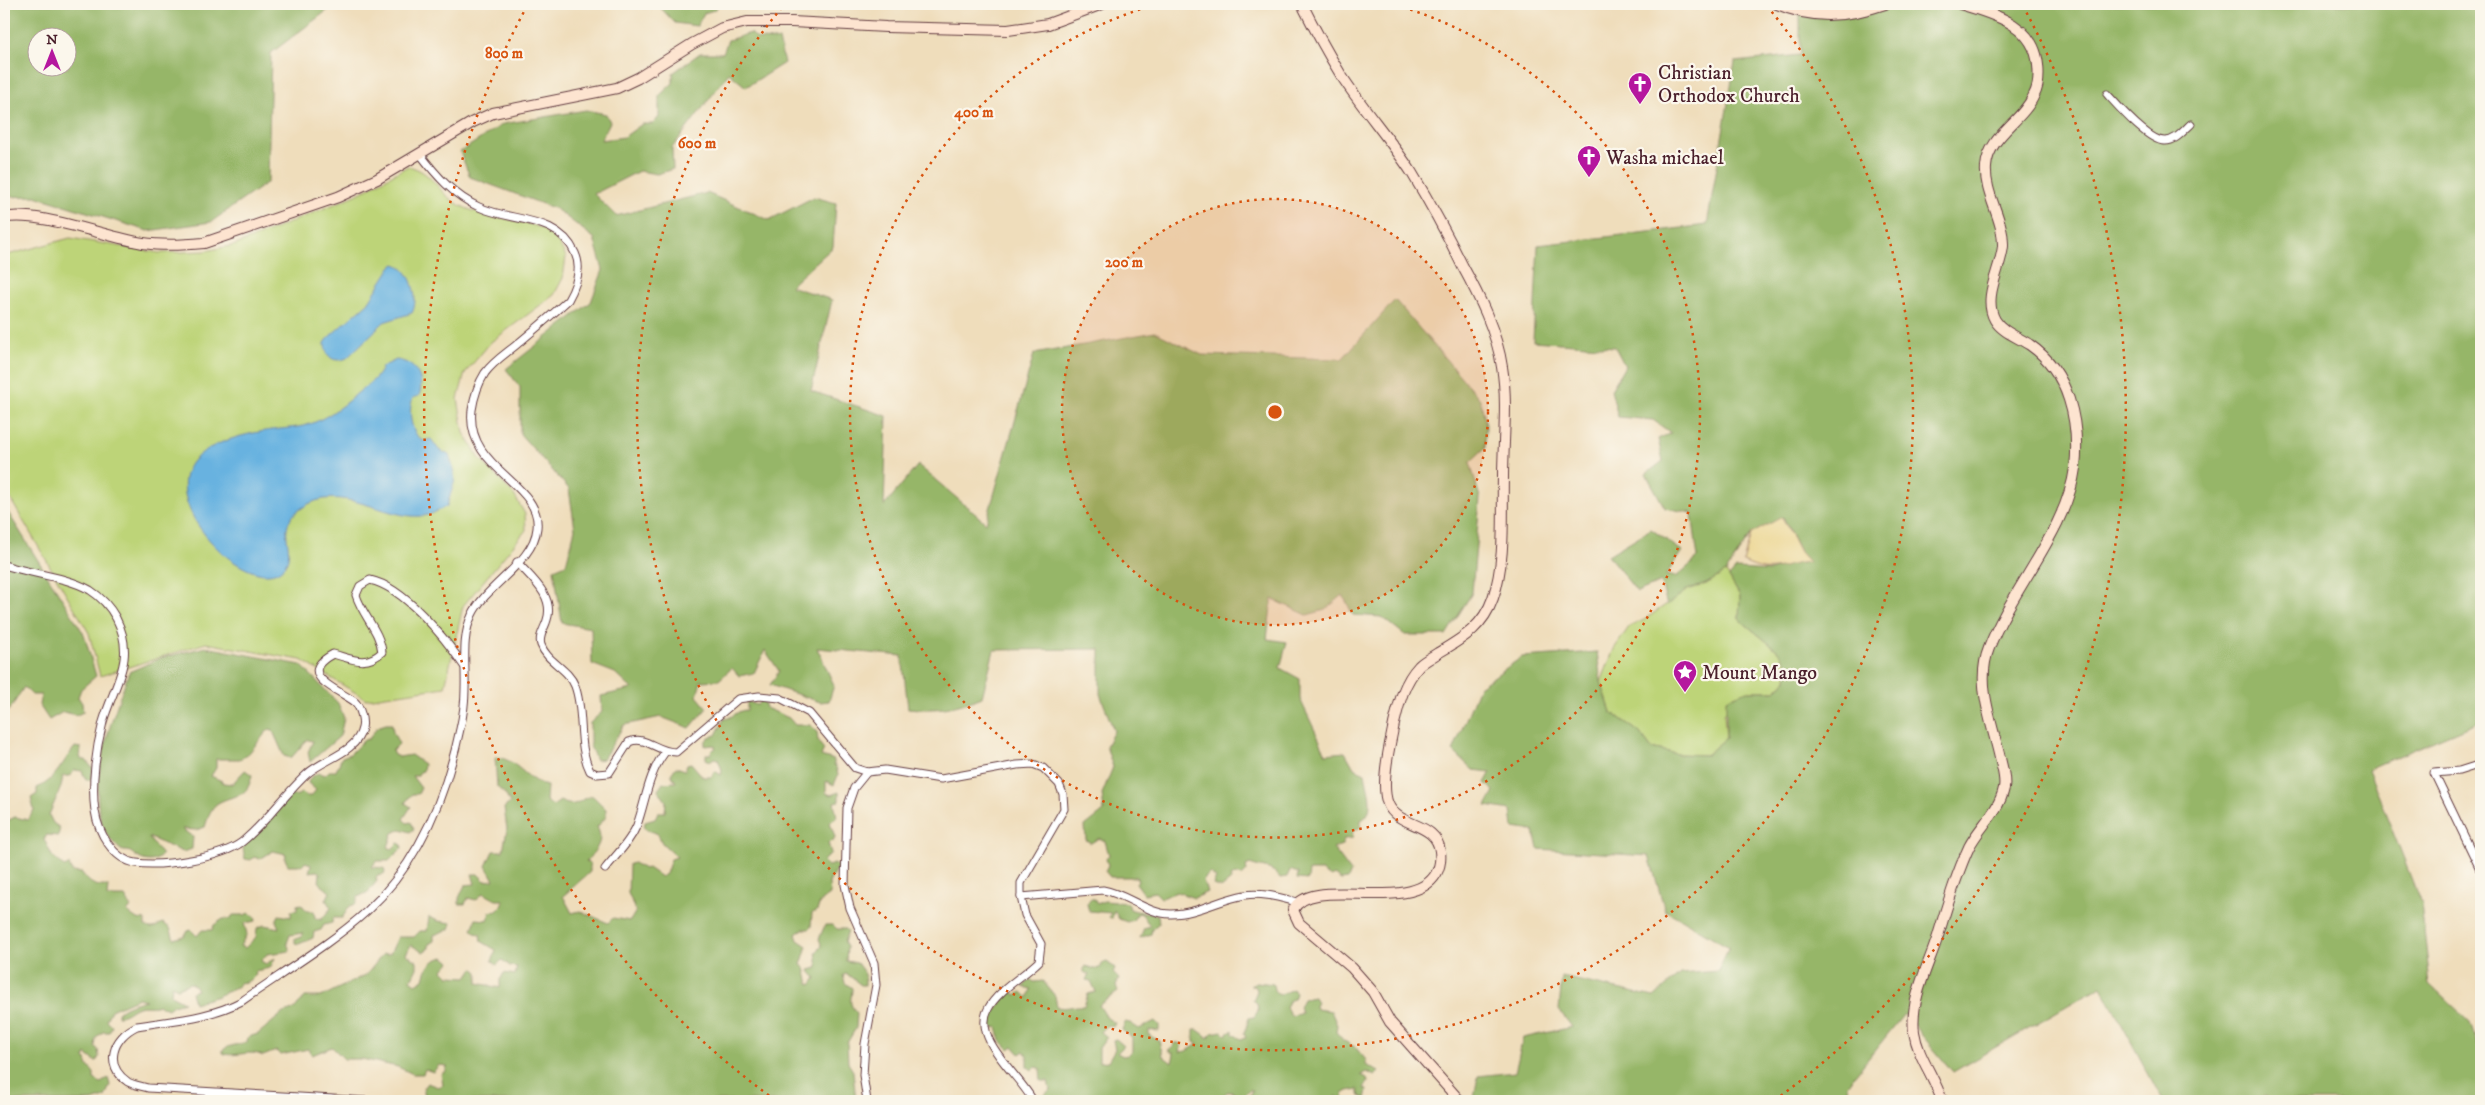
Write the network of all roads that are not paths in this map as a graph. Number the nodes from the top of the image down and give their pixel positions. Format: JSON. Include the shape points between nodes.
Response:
{"nodes":[{"id":1,"x":1102,"y":4,"type":"edge"},
{"id":2,"x":1302,"y":4,"type":"edge"},
{"id":3,"x":1777,"y":4,"type":"edge"},
{"id":4,"x":1885,"y":4,"type":"edge"},
{"id":5,"x":1960,"y":4,"type":"edge"},
{"id":6,"x":2107,"y":94,"type":"dead end"},
{"id":7,"x":2191,"y":124,"type":"dead end"},
{"id":8,"x":420,"y":154,"type":"junction"},
{"id":9,"x":4,"y":218,"type":"edge"},
{"id":10,"x":517,"y":562,"type":"junction"},
{"id":11,"x":4,"y":565,"type":"edge"},
{"id":12,"x":464,"y":666,"type":"junction"},
{"id":13,"x":664,"y":752,"type":"junction"},
{"id":14,"x":2481,"y":764,"type":"edge"},
{"id":15,"x":867,"y":772,"type":"junction"},
{"id":16,"x":605,"y":869,"type":"dead end"},
{"id":17,"x":2481,"y":870,"type":"edge"},
{"id":18,"x":1021,"y":897,"type":"junction"},
{"id":19,"x":1297,"y":902,"type":"junction"},
{"id":20,"x":368,"y":1101,"type":"edge"},
{"id":21,"x":867,"y":1101,"type":"edge"},
{"id":22,"x":1033,"y":1101,"type":"edge"},
{"id":23,"x":1460,"y":1101,"type":"edge"},
{"id":24,"x":1942,"y":1101,"type":"edge"}],
"edges":[{"from":1,"to":8,"type":"main road","via":[[1048,24],[1008,30],[747,22],[722,28],[617,88],[493,113]]},
{"from":2,"to":19,"type":"main road","via":[[1341,75],[1412,173],[1476,291],[1502,367],[1504,402],[1500,570],[1493,598],[1485,618],[1471,634],[1421,664],[1409,679],[1395,720],[1386,773],[1385,795],[1389,806],[1394,814],[1432,832],[1439,843],[1439,869],[1424,886],[1411,890],[1323,894]]},
{"from":3,"to":4,"type":"main road","via":[[1796,12],[1821,16],[1860,13]]},
{"from":5,"to":24,"type":"main road","via":[[2012,23],[2029,40],[2038,60],[2034,96],[1994,145],[1986,167],[2003,234],[2003,250],[1991,306],[1995,321],[2049,360],[2066,388],[2074,423],[2075,467],[2061,514],[1999,625],[1985,663],[1983,683],[2005,784],[1996,808],[1971,844],[1961,867],[1914,1011],[1918,1050]]},
{"from":6,"to":7,"type":"street","via":[[2156,140],[2165,142],[2175,138]]},
{"from":8,"to":9,"type":"main road","via":[[338,198],[204,243],[181,246],[142,242],[28,216]]},
{"from":8,"to":10,"type":"street","via":[[458,195],[479,207],[556,230],[570,242],[577,257],[575,286],[568,300],[486,372],[473,401],[473,431],[478,444],[492,464],[530,500],[536,512],[533,545]]},
{"from":10,"to":12,"type":"street","via":[[472,614]]},
{"from":10,"to":13,"type":"street","via":[[548,600],[549,610],[541,632],[541,644],[549,658],[573,682],[579,699],[584,759],[590,771],[610,773],[624,747],[635,740],[643,740]]},
{"from":11,"to":12,"type":"street","via":[[89,590],[103,600],[121,629],[126,654],[99,742],[95,810],[100,832],[107,843],[131,862],[153,866],[177,862],[213,854],[241,842],[308,773],[355,742],[363,727],[356,703],[326,686],[319,676],[319,667],[333,654],[362,661],[374,660],[382,652],[379,637],[360,610],[356,595],[360,586],[370,580],[381,582],[427,618]]},
{"from":12,"to":20,"type":"street","via":[[463,717],[439,806],[394,882],[368,910],[242,1001],[209,1014],[137,1026],[127,1030],[116,1042],[113,1057],[116,1071],[130,1083],[148,1088]]},
{"from":13,"to":15,"type":"street","via":[[676,752],[738,699],[766,696],[780,698],[809,713],[855,768]]},
{"from":13,"to":16,"type":"street","via":[[654,771],[637,825],[626,845]]},
{"from":14,"to":17,"type":"street","via":[[2459,771],[2434,773]]},
{"from":15,"to":18,"type":"street","via":[[885,770],[941,779],[1033,764],[1052,775],[1060,784],[1064,809],[1022,883]]},
{"from":15,"to":21,"type":"street","via":[[854,788],[847,808],[845,885],[850,908],[874,962],[876,985],[863,1075]]},
{"from":18,"to":19,"type":"street","via":[[1103,890],[1116,892],[1154,911],[1171,914],[1196,910],[1246,894]]},
{"from":18,"to":22,"type":"street","via":[[1041,944],[1039,961],[989,1008],[984,1021],[997,1053],[1028,1090]]},
{"from":19,"to":23,"type":"main road","via":[[1293,910],[1299,923],[1352,968],[1373,992],[1390,1022]]}]}
